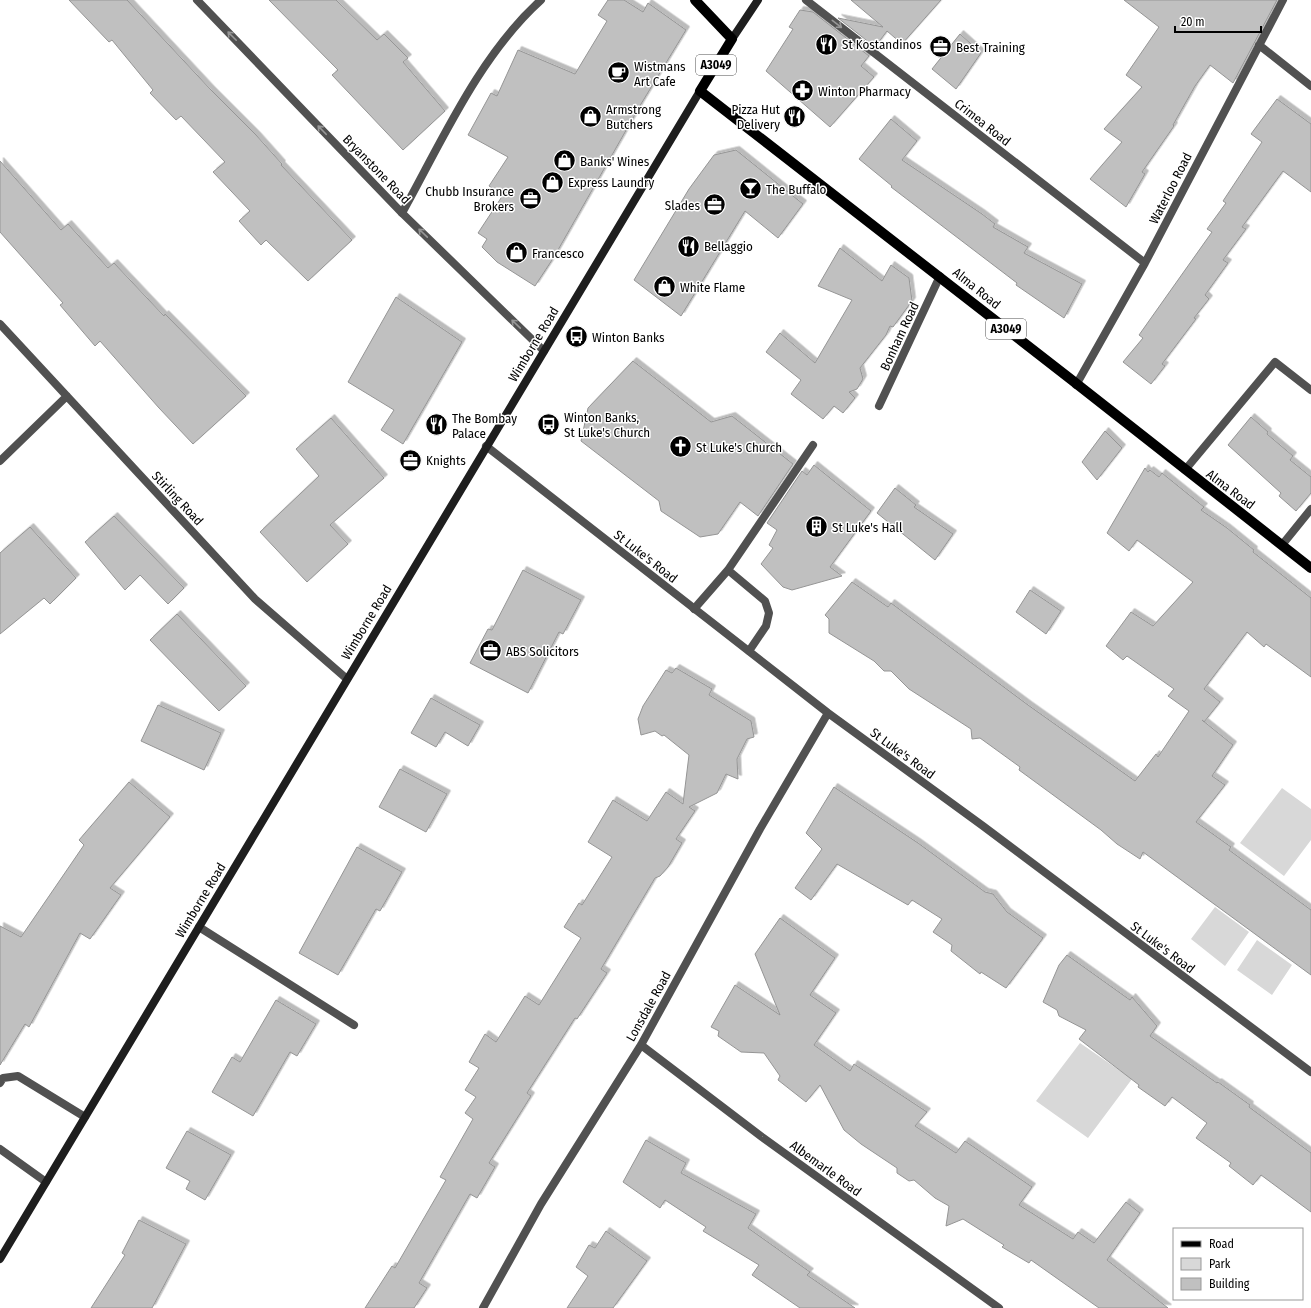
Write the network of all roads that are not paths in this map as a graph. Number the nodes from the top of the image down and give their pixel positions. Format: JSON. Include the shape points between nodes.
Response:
{"nodes":[{"id":1,"x":197,"y":0,"type":"edge"},
{"id":2,"x":541,"y":0,"type":"edge"},
{"id":3,"x":695,"y":0,"type":"edge"},
{"id":4,"x":758,"y":0,"type":"edge"},
{"id":5,"x":806,"y":0,"type":"edge"},
{"id":6,"x":1283,"y":0,"type":"edge"},
{"id":7,"x":732,"y":39,"type":"junction"},
{"id":8,"x":1259,"y":45,"type":"junction"},
{"id":9,"x":1311,"y":86,"type":"edge"},
{"id":10,"x":700,"y":91,"type":"junction"},
{"id":11,"x":402,"y":213,"type":"junction"},
{"id":12,"x":1144,"y":263,"type":"junction"},
{"id":13,"x":940,"y":276,"type":"junction"},
{"id":14,"x":0,"y":324,"type":"edge"},
{"id":15,"x":544,"y":351,"type":"junction"},
{"id":16,"x":1076,"y":385,"type":"junction"},
{"id":17,"x":1311,"y":390,"type":"edge"},
{"id":18,"x":66,"y":396,"type":"junction"},
{"id":19,"x":879,"y":406,"type":"dead end"},
{"id":20,"x":813,"y":445,"type":"dead end"},
{"id":21,"x":486,"y":446,"type":"junction"},
{"id":22,"x":0,"y":462,"type":"edge"},
{"id":23,"x":1185,"y":470,"type":"junction"},
{"id":24,"x":1311,"y":509,"type":"edge"},
{"id":25,"x":1282,"y":545,"type":"junction"},
{"id":26,"x":1311,"y":568,"type":"edge"},
{"id":27,"x":728,"y":570,"type":"junction"},
{"id":28,"x":694,"y":609,"type":"junction"},
{"id":29,"x":749,"y":651,"type":"junction"},
{"id":30,"x":347,"y":679,"type":"junction"},
{"id":31,"x":828,"y":713,"type":"junction"},
{"id":32,"x":199,"y":927,"type":"junction"},
{"id":33,"x":354,"y":1025,"type":"dead end"},
{"id":34,"x":641,"y":1045,"type":"junction"},
{"id":35,"x":1311,"y":1072,"type":"edge"},
{"id":36,"x":0,"y":1083,"type":"edge"},
{"id":37,"x":85,"y":1117,"type":"junction"},
{"id":38,"x":0,"y":1149,"type":"edge"},
{"id":39,"x":46,"y":1182,"type":"junction"},
{"id":40,"x":0,"y":1259,"type":"edge"},
{"id":41,"x":483,"y":1308,"type":"edge"},
{"id":42,"x":999,"y":1308,"type":"edge"}],
"edges":[{"from":11,"to":1,"type":"street","name":"Bryanstone Road","one_way":true},
{"from":2,"to":11,"type":"street","via":[[485,65]]},
{"from":3,"to":7,"type":"main road","number":"A3049"},
{"from":4,"to":7,"type":"street","name":"Wimborne Road"},
{"from":5,"to":12,"type":"street","name":"Crimea Road","one_way":true},
{"from":6,"to":8,"type":"street","name":"Waterloo Road"},
{"from":7,"to":10,"type":"main road","name":"Wimborne Road","number":"A3049"},
{"from":8,"to":9,"type":"street"},
{"from":8,"to":12,"type":"street","name":"Waterloo Road"},
{"from":10,"to":13,"type":"main road","name":"Alma Road","number":"A3049"},
{"from":10,"to":15,"type":"street","name":"Wimborne Road"},
{"from":15,"to":11,"type":"street","name":"Bryanstone Road","one_way":true},
{"from":12,"to":16,"type":"street","name":"Waterloo Road"},
{"from":13,"to":16,"type":"main road","name":"Alma Road","number":"A3049"},
{"from":13,"to":19,"type":"street","name":"Bonham Road"},
{"from":14,"to":18,"type":"street","name":"Stirling Road"},
{"from":15,"to":21,"type":"street","name":"Wimborne Road"},
{"from":16,"to":23,"type":"main road","name":"Alma Road","number":"A3049"},
{"from":17,"to":23,"type":"street","via":[[1275,362]]},
{"from":18,"to":22,"type":"street"},
{"from":18,"to":30,"type":"street","name":"Stirling Road","via":[[255,598]]},
{"from":20,"to":27,"type":"street"},
{"from":21,"to":28,"type":"street","name":"St Luke's Road"},
{"from":21,"to":30,"type":"street","name":"Wimborne Road"},
{"from":23,"to":25,"type":"main road","name":"Alma Road","number":"A3049"},
{"from":24,"to":25,"type":"street"},
{"from":25,"to":26,"type":"main road","name":"Alma Road","number":"A3049"},
{"from":27,"to":28,"type":"street"},
{"from":27,"to":29,"type":"street","via":[[764,601],[769,613],[766,626]]},
{"from":28,"to":29,"type":"street","name":"St Luke's Road"},
{"from":29,"to":31,"type":"street","name":"St Luke's Road"},
{"from":30,"to":32,"type":"street","name":"Wimborne Road"},
{"from":31,"to":34,"type":"street","name":"Lonsdale Road","via":[[760,829]]},
{"from":31,"to":35,"type":"street","name":"St Luke's Road"},
{"from":32,"to":33,"type":"street"},
{"from":32,"to":37,"type":"street","name":"Wimborne Road"},
{"from":34,"to":41,"type":"street","name":"Lonsdale Road","via":[[541,1204]]},
{"from":34,"to":42,"type":"street","name":"Albemarle Road","via":[[762,1137]]},
{"from":36,"to":37,"type":"street","via":[[3,1078],[18,1076]]},
{"from":37,"to":39,"type":"street","name":"Wimborne Road"},
{"from":38,"to":39,"type":"street"},
{"from":39,"to":40,"type":"street","name":"Wimborne Road"}]}
